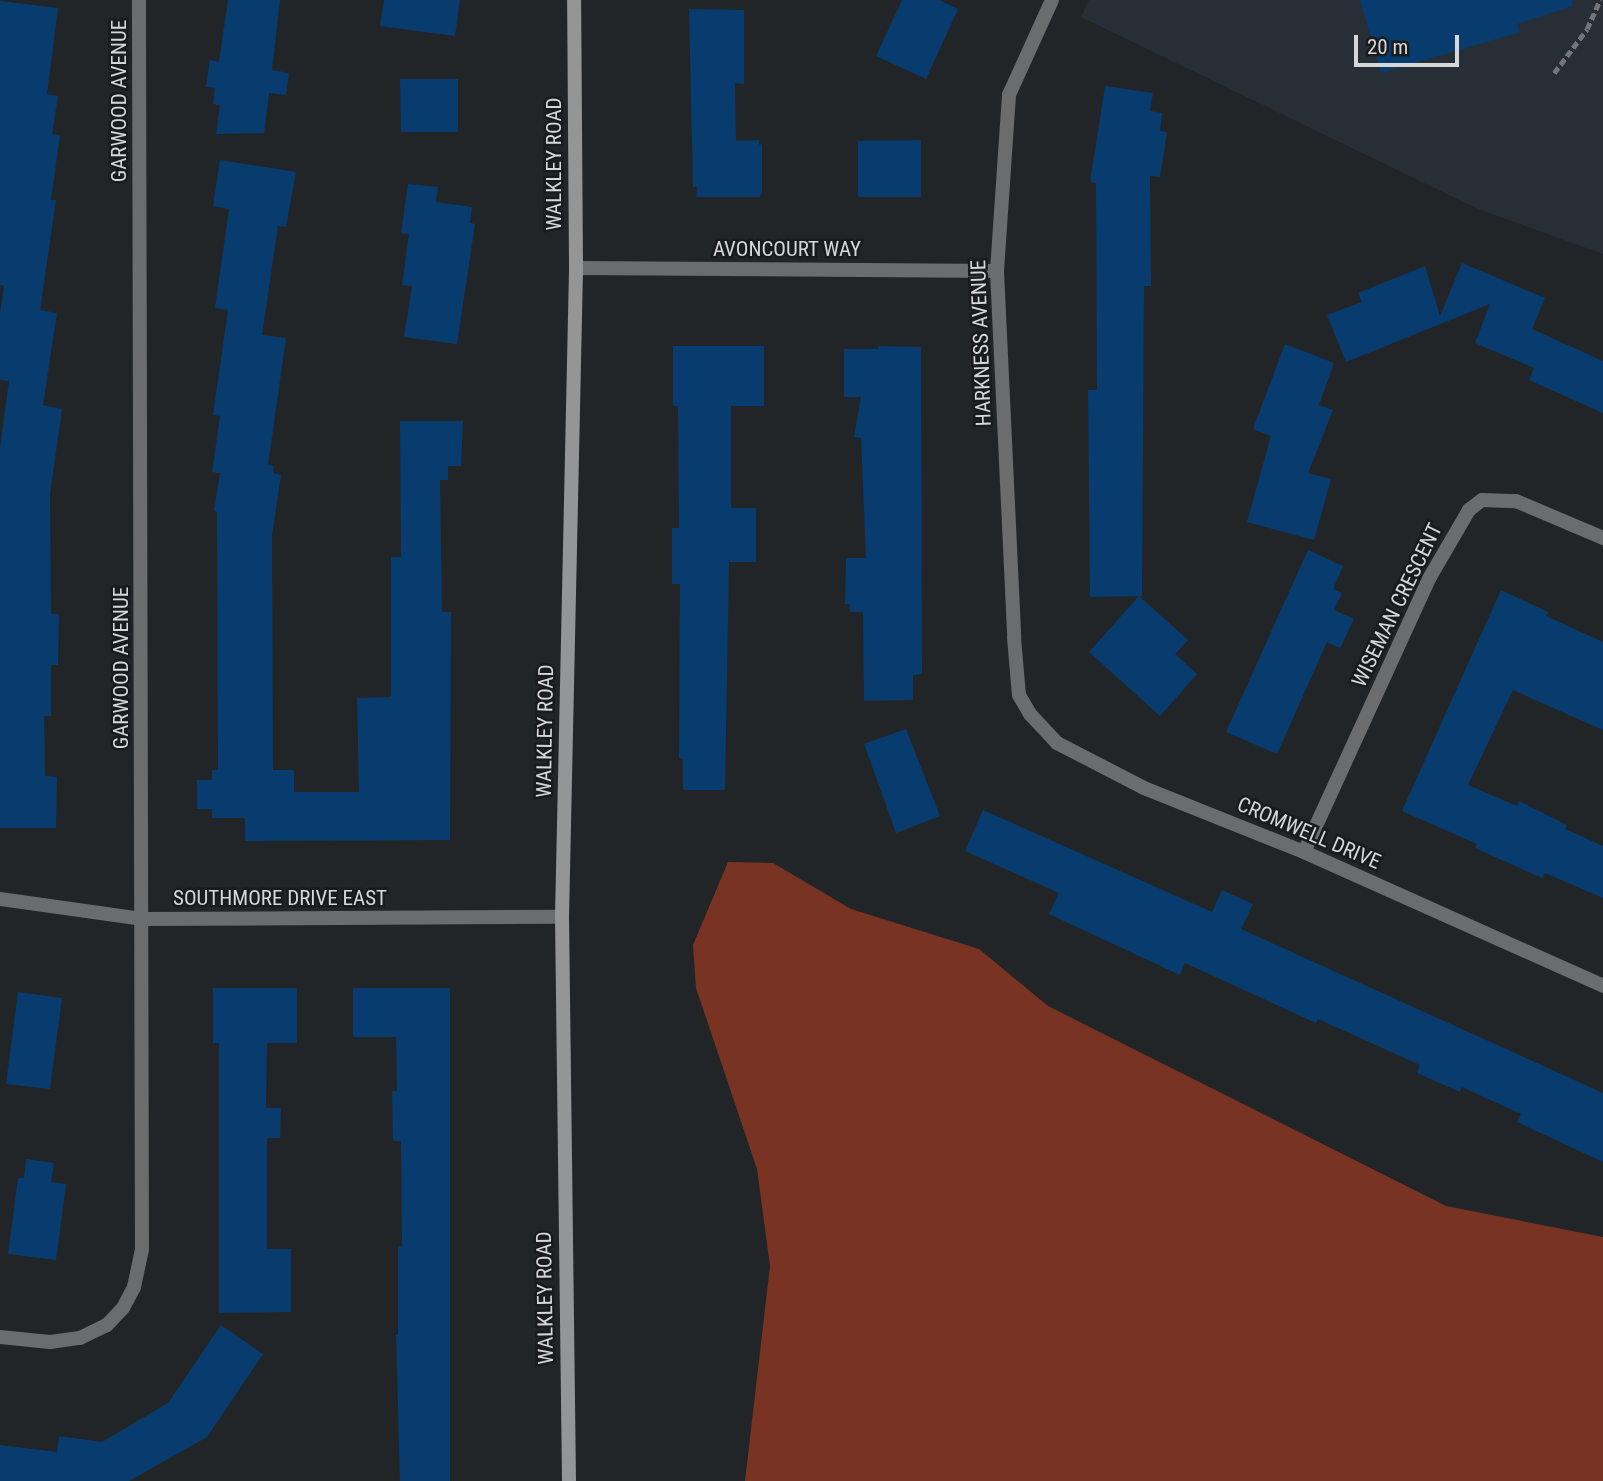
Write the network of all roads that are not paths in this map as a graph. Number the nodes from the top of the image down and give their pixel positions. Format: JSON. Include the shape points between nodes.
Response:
{"nodes":[{"id":1,"x":139,"y":0,"type":"edge"},
{"id":2,"x":574,"y":0,"type":"edge"},
{"id":3,"x":1052,"y":0,"type":"edge"},
{"id":4,"x":576,"y":268,"type":"junction"},
{"id":5,"x":997,"y":271,"type":"junction"},
{"id":6,"x":1603,"y":538,"type":"edge"},
{"id":7,"x":1019,"y":695,"type":"joint"},
{"id":8,"x":1304,"y":852,"type":"junction"},
{"id":9,"x":0,"y":900,"type":"edge"},
{"id":10,"x":562,"y":917,"type":"junction"},
{"id":11,"x":142,"y":919,"type":"junction"},
{"id":12,"x":1603,"y":986,"type":"edge"},
{"id":13,"x":0,"y":1337,"type":"edge"},
{"id":14,"x":568,"y":1481,"type":"edge"}],
"edges":[{"from":1,"to":11,"type":"street","name":"GARWOOD AVENUE"},
{"from":2,"to":4,"type":"main road","name":"WALKLEY ROAD"},
{"from":3,"to":5,"type":"street","name":"HARKNESS AVENUE","via":[[1009,95]]},
{"from":4,"to":5,"type":"street","name":"AVONCOURT WAY"},
{"from":4,"to":10,"type":"main road","name":"WALKLEY ROAD"},
{"from":5,"to":7,"type":"street","name":"HARKNESS AVENUE"},
{"from":6,"to":8,"type":"street","name":"WISEMAN CRESCENT","via":[[1517,501],[1482,500],[1469,510],[1430,577]]},
{"from":7,"to":8,"type":"street","name":"CROMWELL DRIVE","via":[[1030,715],[1058,743],[1093,764]]},
{"from":8,"to":12,"type":"street","name":"CROMWELL DRIVE"},
{"from":9,"to":11,"type":"street","name":"SOUTHMORE DRIVE EAST"},
{"from":10,"to":11,"type":"street","name":"SOUTHMORE DRIVE EAST"},
{"from":10,"to":14,"type":"main road","name":"WALKLEY ROAD"},
{"from":11,"to":13,"type":"street","name":"GARWOOD AVENUE","via":[[142,1249],[134,1287],[107,1325],[80,1338],[50,1342]]}]}
